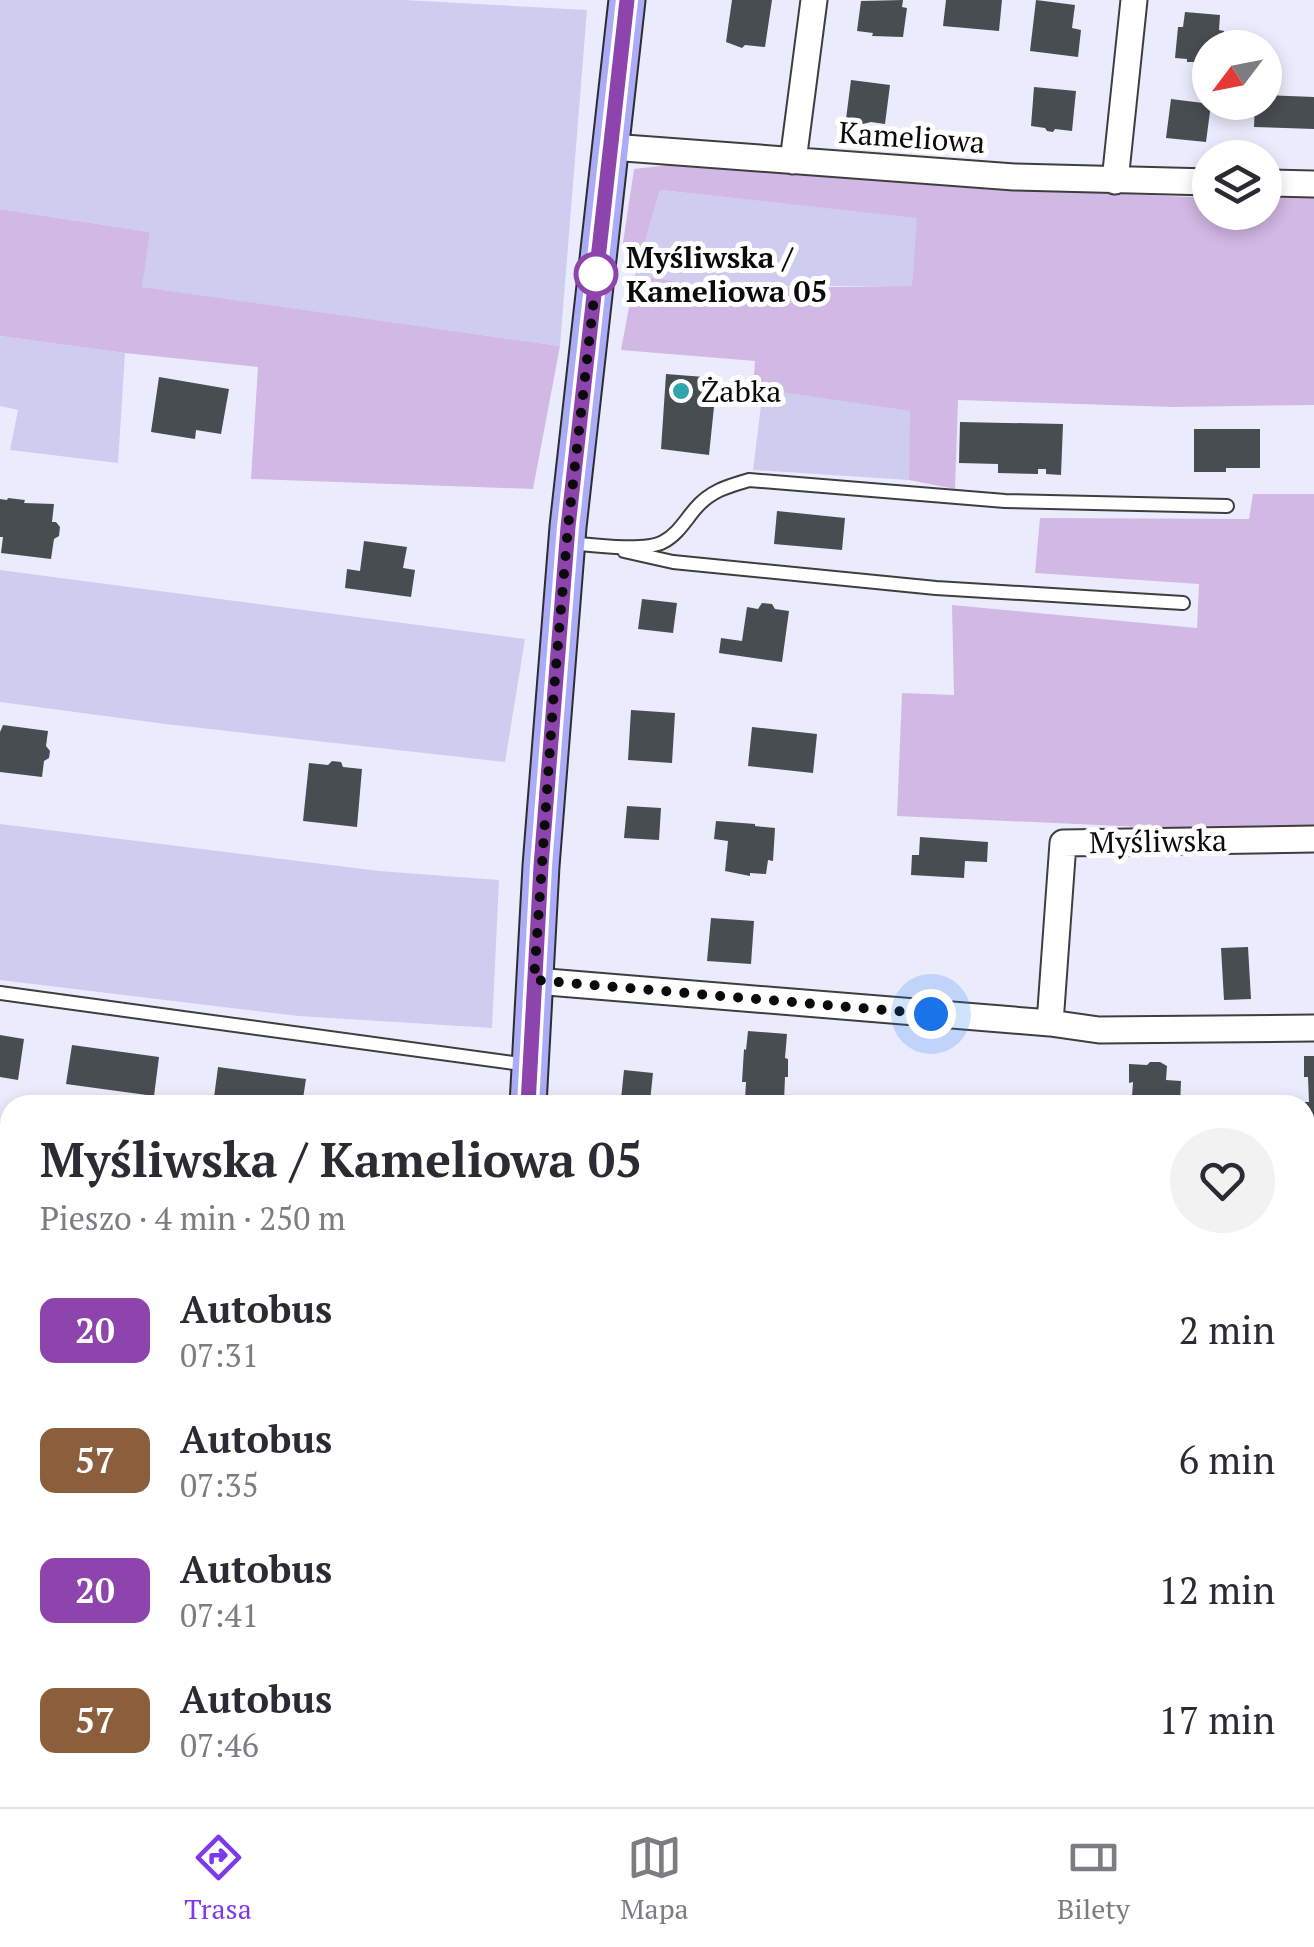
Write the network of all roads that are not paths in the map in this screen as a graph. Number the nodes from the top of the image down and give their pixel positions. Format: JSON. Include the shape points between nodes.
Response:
{"nodes":[{"id":1,"x":627,"y":0,"type":"edge"},
{"id":2,"x":814,"y":0,"type":"edge"},
{"id":3,"x":1134,"y":0,"type":"edge"},
{"id":4,"x":610,"y":147,"type":"junction"},
{"id":5,"x":793,"y":162,"type":"junction"},
{"id":6,"x":1115,"y":181,"type":"junction"},
{"id":7,"x":1192,"y":182,"type":"edge"},
{"id":8,"x":1282,"y":183,"type":"edge"},
{"id":9,"x":1314,"y":184,"type":"edge"},
{"id":10,"x":1227,"y":506,"type":"dead end"},
{"id":11,"x":567,"y":543,"type":"junction"},
{"id":12,"x":609,"y":547,"type":"junction"},
{"id":13,"x":1183,"y":603,"type":"dead end"},
{"id":14,"x":1314,"y":838,"type":"edge"},
{"id":15,"x":534,"y":980,"type":"junction"},
{"id":16,"x":0,"y":993,"type":"edge"},
{"id":17,"x":1050,"y":1023,"type":"junction"},
{"id":18,"x":1314,"y":1028,"type":"edge"},
{"id":19,"x":530,"y":1065,"type":"junction"},
{"id":20,"x":528,"y":1095,"type":"edge"}],
"edges":[{"from":1,"to":4,"type":"street"},
{"from":2,"to":5,"type":"street"},
{"from":3,"to":6,"type":"street"},
{"from":4,"to":5,"type":"street","name":"Kameliowa"},
{"from":4,"to":11,"type":"street"},
{"from":5,"to":6,"type":"street","name":"Kameliowa"},
{"from":6,"to":7,"type":"street","name":"Kameliowa"},
{"from":8,"to":9,"type":"street"},
{"from":10,"to":12,"type":"lane","via":[[1005,501],[750,480],[711,494],[660,544]]},
{"from":11,"to":12,"type":"lane"},
{"from":11,"to":15,"type":"street"},
{"from":12,"to":13,"type":"lane","via":[[673,562],[936,588]]},
{"from":14,"to":17,"type":"street","name":"Myśliwska","via":[[1063,843]]},
{"from":15,"to":17,"type":"street"},
{"from":15,"to":19,"type":"street"},
{"from":16,"to":19,"type":"lane"},
{"from":17,"to":18,"type":"street","via":[[1099,1030]]},
{"from":19,"to":20,"type":"street"}]}
